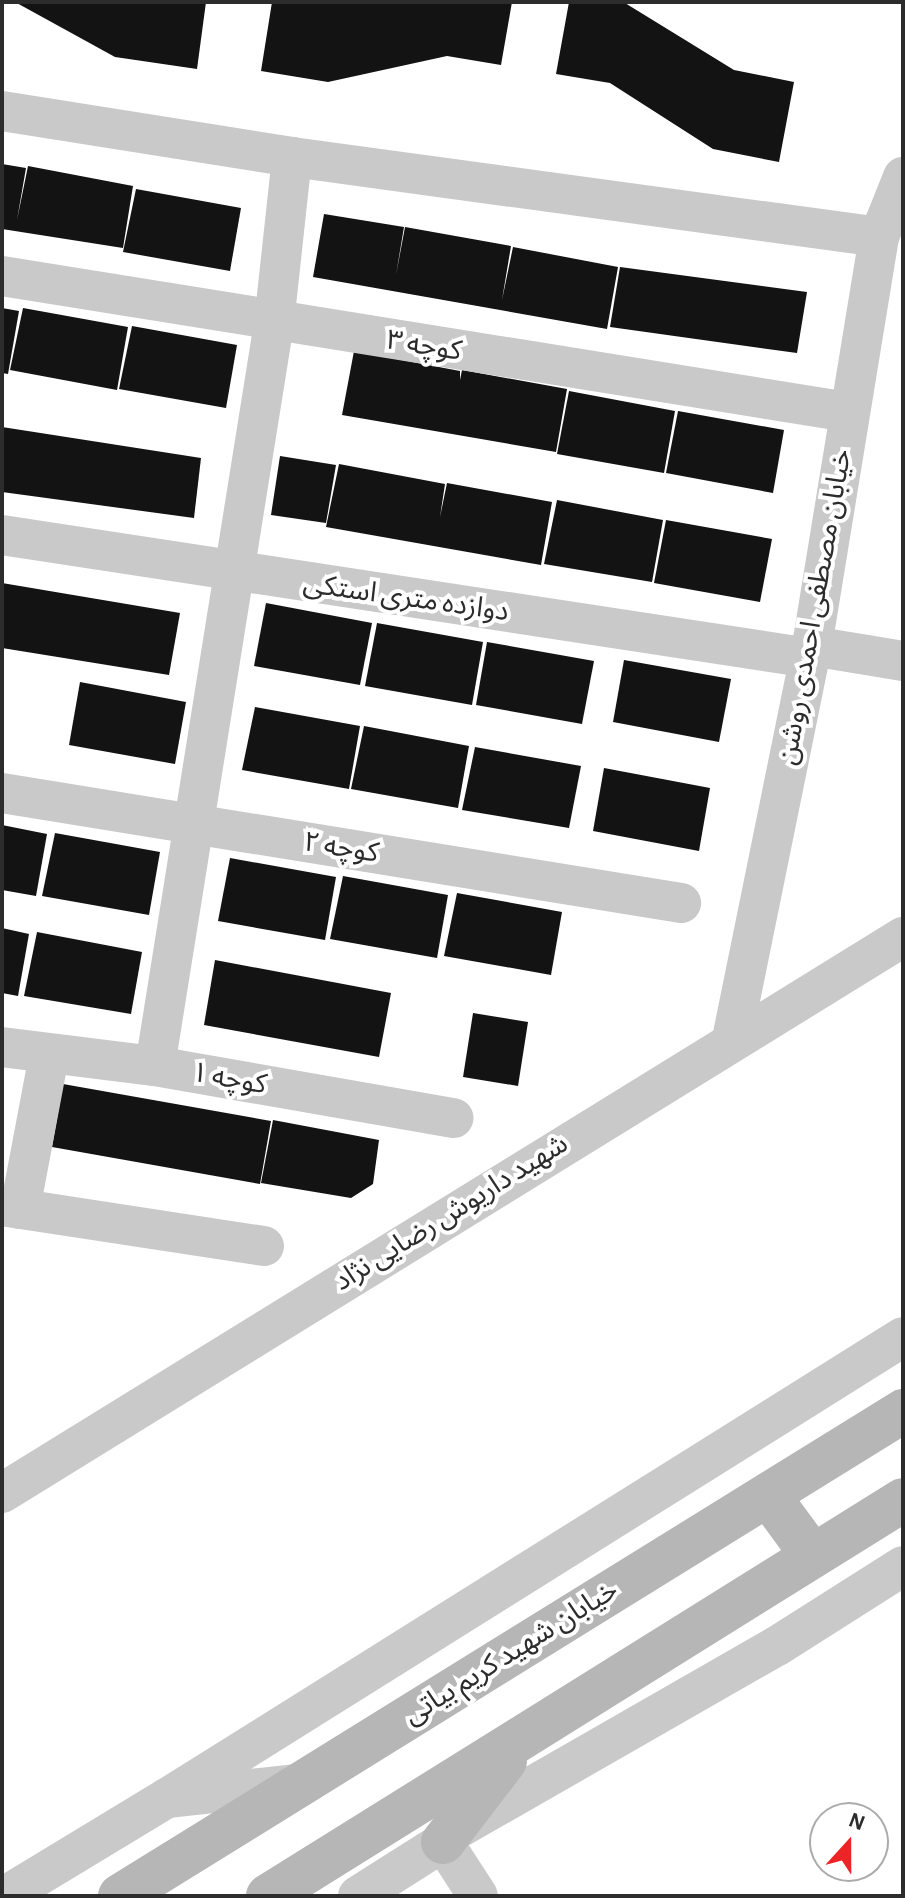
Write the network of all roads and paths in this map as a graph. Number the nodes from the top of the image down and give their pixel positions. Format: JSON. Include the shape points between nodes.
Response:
{"nodes":[{"id":1,"x":2,"y":111,"type":"edge"},
{"id":2,"x":292,"y":157,"type":"junction"},
{"id":3,"x":903,"y":177,"type":"edge"},
{"id":4,"x":879,"y":237,"type":"junction"},
{"id":5,"x":2,"y":276,"type":"edge"},
{"id":6,"x":274,"y":323,"type":"junction"},
{"id":7,"x":848,"y":412,"type":"junction"},
{"id":8,"x":2,"y":535,"type":"edge"},
{"id":9,"x":235,"y":573,"type":"junction"},
{"id":10,"x":811,"y":652,"type":"junction"},
{"id":11,"x":903,"y":661,"type":"edge"},
{"id":12,"x":2,"y":793,"type":"edge"},
{"id":13,"x":194,"y":825,"type":"junction"},
{"id":14,"x":681,"y":903,"type":"dead end"},
{"id":15,"x":903,"y":937,"type":"edge"},
{"id":16,"x":732,"y":1039,"type":"junction"},
{"id":17,"x":2,"y":1047,"type":"edge"},
{"id":18,"x":49,"y":1055,"type":"junction"},
{"id":19,"x":155,"y":1066,"type":"junction"},
{"id":20,"x":454,"y":1118,"type":"dead end"},
{"id":21,"x":11,"y":1207,"type":"edge"},
{"id":22,"x":264,"y":1246,"type":"dead end"},
{"id":23,"x":903,"y":1337,"type":"edge"},
{"id":24,"x":903,"y":1411,"type":"edge"},
{"id":25,"x":2,"y":1493,"type":"edge"},
{"id":26,"x":768,"y":1495,"type":"junction"},
{"id":27,"x":903,"y":1500,"type":"edge"},
{"id":28,"x":812,"y":1555,"type":"junction"},
{"id":29,"x":903,"y":1566,"type":"edge"},
{"id":30,"x":520,"y":1742,"type":"junction"},
{"id":31,"x":298,"y":1784,"type":"junction"},
{"id":32,"x":167,"y":1798,"type":"junction"},
{"id":33,"x":447,"y":1837,"type":"junction"},
{"id":34,"x":5,"y":1896,"type":"edge"},
{"id":35,"x":120,"y":1896,"type":"edge"},
{"id":36,"x":268,"y":1896,"type":"edge"},
{"id":37,"x":358,"y":1896,"type":"edge"},
{"id":38,"x":478,"y":1896,"type":"edge"}],
"edges":[{"from":1,"to":2,"type":"street"},
{"from":2,"to":4,"type":"street"},
{"from":2,"to":6,"type":"street"},
{"from":3,"to":4,"type":"street","name":"خیابان مصطفی احمدی روشن"},
{"from":4,"to":7,"type":"street","name":"خیابان مصطفی احمدی روشن"},
{"from":5,"to":6,"type":"street","name":"کوچه ۳"},
{"from":6,"to":7,"type":"street","name":"کوچه ۳"},
{"from":6,"to":9,"type":"street"},
{"from":7,"to":10,"type":"street","name":"خیابان مصطفی احمدی روشن"},
{"from":8,"to":9,"type":"street","name":"دوازده متری استکی"},
{"from":9,"to":10,"type":"street","name":"دوازده متری استکی"},
{"from":9,"to":13,"type":"street"},
{"from":10,"to":11,"type":"street","name":"دوازده متری استکی"},
{"from":10,"to":16,"type":"street","name":"خیابان مصطفی احمدی روشن"},
{"from":12,"to":13,"type":"street","name":"کوچه ۲"},
{"from":13,"to":14,"type":"street","name":"کوچه ۲"},
{"from":13,"to":19,"type":"street"},
{"from":15,"to":16,"type":"street","name":"شهید داریوش رضایی نژاد"},
{"from":16,"to":25,"type":"street","name":"شهید داریوش رضایی نژاد"},
{"from":17,"to":18,"type":"street","name":"کوچه ۱"},
{"from":18,"to":19,"type":"street","name":"کوچه ۱"},
{"from":18,"to":21,"type":"street"},
{"from":19,"to":20,"type":"street","name":"کوچه ۱"},
{"from":21,"to":22,"type":"street"},
{"from":23,"to":32,"type":"street"},
{"from":24,"to":26,"type":"main road","name":"خیابان شهید کریم بیاتی"},
{"from":26,"to":28,"type":"main road"},
{"from":26,"to":31,"type":"main road","name":"خیابان شهید کریم بیاتی"},
{"from":27,"to":28,"type":"main road"},
{"from":28,"to":30,"type":"main road"},
{"from":29,"to":33,"type":"street","via":[[777,1646]]},
{"from":30,"to":33,"type":"main road"},
{"from":30,"to":36,"type":"main road"},
{"from":31,"to":32,"type":"street"},
{"from":31,"to":35,"type":"main road","name":"خیابان شهید کریم بیاتی"},
{"from":32,"to":34,"type":"street"},
{"from":33,"to":37,"type":"street"},
{"from":33,"to":38,"type":"street"}]}
